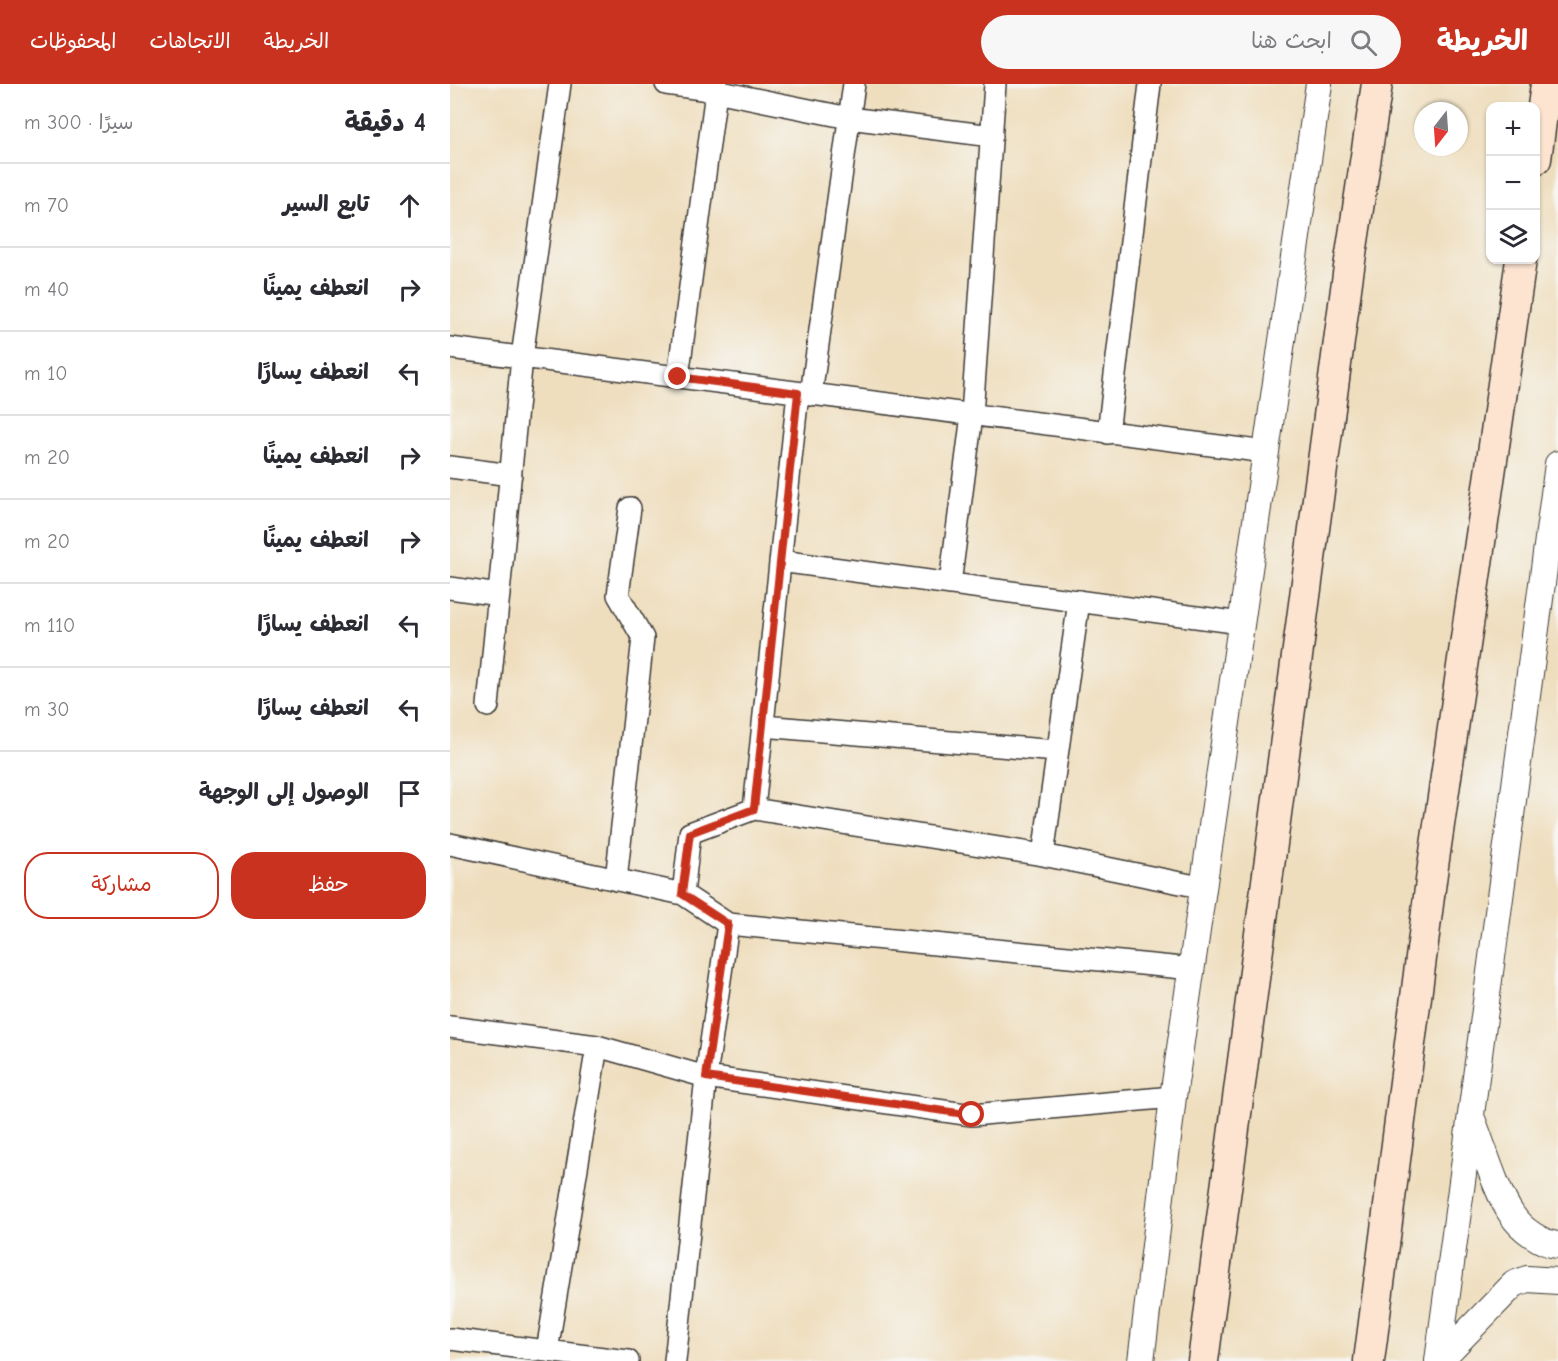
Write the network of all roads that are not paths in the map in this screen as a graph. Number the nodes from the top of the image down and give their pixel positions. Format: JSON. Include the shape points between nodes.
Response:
{"nodes":[{"id":1,"x":560,"y":84,"type":"edge"},
{"id":2,"x":666,"y":84,"type":"edge"},
{"id":3,"x":854,"y":84,"type":"edge"},
{"id":4,"x":995,"y":84,"type":"edge"},
{"id":5,"x":1150,"y":84,"type":"edge"},
{"id":6,"x":1319,"y":84,"type":"edge"},
{"id":7,"x":1377,"y":84,"type":"edge"},
{"id":8,"x":1546,"y":84,"type":"edge"},
{"id":9,"x":717,"y":88,"type":"edge"},
{"id":10,"x":849,"y":118,"type":"junction"},
{"id":11,"x":992,"y":136,"type":"junction"},
{"id":12,"x":1536,"y":156,"type":"edge"},
{"id":13,"x":1520,"y":264,"type":"edge"},
{"id":14,"x":450,"y":348,"type":"edge"},
{"id":15,"x":522,"y":357,"type":"junction"},
{"id":16,"x":678,"y":377,"type":"junction"},
{"id":17,"x":804,"y":394,"type":"junction"},
{"id":18,"x":972,"y":415,"type":"junction"},
{"id":19,"x":1108,"y":433,"type":"junction"},
{"id":20,"x":1266,"y":452,"type":"junction"},
{"id":21,"x":1558,"y":464,"type":"edge"},
{"id":22,"x":450,"y":467,"type":"edge"},
{"id":23,"x":510,"y":475,"type":"junction"},
{"id":24,"x":630,"y":508,"type":"dead end"},
{"id":25,"x":780,"y":561,"type":"junction"},
{"id":26,"x":950,"y":584,"type":"junction"},
{"id":27,"x":450,"y":588,"type":"edge"},
{"id":28,"x":499,"y":595,"type":"junction"},
{"id":29,"x":1079,"y":601,"type":"junction"},
{"id":30,"x":1240,"y":623,"type":"junction"},
{"id":31,"x":488,"y":706,"type":"dead end"},
{"id":32,"x":763,"y":726,"type":"junction"},
{"id":33,"x":1057,"y":751,"type":"junction"},
{"id":34,"x":754,"y":809,"type":"junction"},
{"id":35,"x":450,"y":844,"type":"edge"},
{"id":36,"x":1043,"y":855,"type":"junction"},
{"id":37,"x":616,"y":880,"type":"junction"},
{"id":38,"x":1204,"y":888,"type":"junction"},
{"id":39,"x":682,"y":894,"type":"junction"},
{"id":40,"x":728,"y":924,"type":"junction"},
{"id":41,"x":1193,"y":969,"type":"junction"},
{"id":42,"x":450,"y":1027,"type":"edge"},
{"id":43,"x":597,"y":1046,"type":"junction"},
{"id":44,"x":706,"y":1077,"type":"junction"},
{"id":45,"x":1173,"y":1097,"type":"junction"},
{"id":46,"x":1470,"y":1114,"type":"junction"},
{"id":47,"x":1558,"y":1245,"type":"edge"},
{"id":48,"x":1558,"y":1281,"type":"edge"},
{"id":49,"x":450,"y":1339,"type":"edge"},
{"id":50,"x":547,"y":1351,"type":"junction"},
{"id":51,"x":628,"y":1361,"type":"edge"},
{"id":52,"x":675,"y":1361,"type":"edge"},
{"id":53,"x":1142,"y":1361,"type":"edge"},
{"id":54,"x":1203,"y":1361,"type":"edge"},
{"id":55,"x":1369,"y":1361,"type":"edge"},
{"id":56,"x":1438,"y":1361,"type":"edge"}],
"edges":[{"from":1,"to":15,"type":"street"},
{"from":2,"to":9,"type":"street"},
{"from":3,"to":10,"type":"street"},
{"from":4,"to":11,"type":"street"},
{"from":5,"to":19,"type":"street"},
{"from":6,"to":20,"type":"street"},
{"from":7,"to":54,"type":"main road"},
{"from":8,"to":12,"type":"main road"},
{"from":9,"to":10,"type":"street"},
{"from":9,"to":16,"type":"street"},
{"from":10,"to":11,"type":"street"},
{"from":10,"to":17,"type":"street"},
{"from":11,"to":18,"type":"street"},
{"from":13,"to":55,"type":"main road","via":[[1432,873]]},
{"from":14,"to":15,"type":"street"},
{"from":15,"to":16,"type":"street"},
{"from":15,"to":23,"type":"street"},
{"from":16,"to":17,"type":"street"},
{"from":17,"to":18,"type":"street"},
{"from":17,"to":25,"type":"street"},
{"from":18,"to":19,"type":"street"},
{"from":18,"to":26,"type":"street"},
{"from":19,"to":20,"type":"street"},
{"from":20,"to":30,"type":"street"},
{"from":21,"to":46,"type":"street"},
{"from":22,"to":23,"type":"street"},
{"from":23,"to":28,"type":"street"},
{"from":24,"to":37,"type":"street","via":[[618,595],[643,638]]},
{"from":25,"to":26,"type":"street"},
{"from":25,"to":32,"type":"street"},
{"from":26,"to":29,"type":"street"},
{"from":27,"to":28,"type":"street"},
{"from":28,"to":31,"type":"street"},
{"from":29,"to":30,"type":"street"},
{"from":29,"to":33,"type":"street"},
{"from":30,"to":38,"type":"street"},
{"from":32,"to":33,"type":"street"},
{"from":32,"to":34,"type":"street"},
{"from":33,"to":36,"type":"street"},
{"from":34,"to":36,"type":"street"},
{"from":34,"to":39,"type":"street","via":[[690,833]]},
{"from":35,"to":37,"type":"street"},
{"from":36,"to":38,"type":"street"},
{"from":37,"to":39,"type":"street"},
{"from":38,"to":41,"type":"street"},
{"from":39,"to":40,"type":"street"},
{"from":40,"to":41,"type":"street"},
{"from":40,"to":44,"type":"street"},
{"from":41,"to":45,"type":"street"},
{"from":42,"to":43,"type":"street"},
{"from":43,"to":44,"type":"street"},
{"from":43,"to":50,"type":"street"},
{"from":44,"to":45,"type":"street","via":[[972,1115]]},
{"from":44,"to":52,"type":"street"},
{"from":45,"to":53,"type":"street"},
{"from":46,"to":47,"type":"street","via":[[1512,1217],[1547,1244]]},
{"from":46,"to":56,"type":"street"},
{"from":48,"to":56,"type":"street","via":[[1527,1279],[1514,1284]]},
{"from":49,"to":50,"type":"street"},
{"from":50,"to":51,"type":"street"}]}
